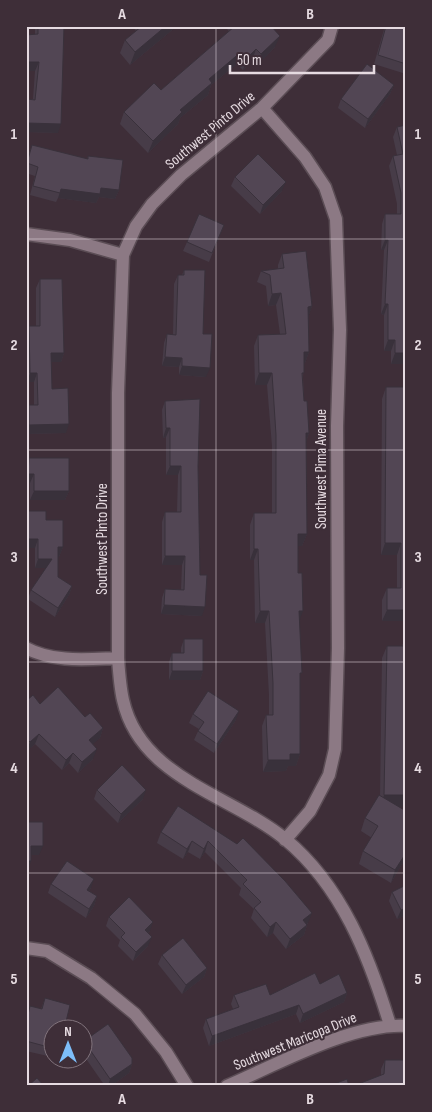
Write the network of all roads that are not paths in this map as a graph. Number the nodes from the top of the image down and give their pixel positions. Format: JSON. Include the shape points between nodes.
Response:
{"nodes":[{"id":1,"x":332,"y":26,"type":"edge"},
{"id":2,"x":262,"y":108,"type":"junction"},
{"id":3,"x":26,"y":234,"type":"edge"},
{"id":4,"x":123,"y":255,"type":"junction"},
{"id":5,"x":26,"y":648,"type":"edge"},
{"id":6,"x":118,"y":658,"type":"junction"},
{"id":7,"x":285,"y":840,"type":"junction"},
{"id":8,"x":26,"y":948,"type":"edge"},
{"id":9,"x":390,"y":1025,"type":"junction"},
{"id":10,"x":406,"y":1026,"type":"edge"},
{"id":11,"x":187,"y":1086,"type":"edge"},
{"id":12,"x":227,"y":1086,"type":"edge"}],
"edges":[{"from":1,"to":2,"type":"street","name":"Southwest Pinto Drive","via":[[328,40]]},
{"from":2,"to":4,"type":"street","name":"Southwest Pinto Drive","via":[[180,175],[152,204],[136,226]]},
{"from":2,"to":7,"type":"street","name":"Southwest Pima Avenue","via":[[305,157],[325,187],[336,219],[340,330],[335,749],[329,775],[310,811]]},
{"from":3,"to":4,"type":"street","via":[[70,240]]},
{"from":4,"to":6,"type":"street","name":"Southwest Pinto Drive","via":[[118,393]]},
{"from":5,"to":6,"type":"street","via":[[36,654],[62,659]]},
{"from":6,"to":7,"type":"street","name":"Southwest Pinto Drive","via":[[123,701],[134,729],[153,754],[177,775]]},
{"from":7,"to":9,"type":"street","name":"Southwest Pinto Drive","via":[[339,901],[374,974]]},
{"from":8,"to":11,"type":"street","via":[[47,951],[84,973],[135,1014],[166,1052]]},
{"from":9,"to":10,"type":"street","name":"Southwest Maricopa Drive"},
{"from":9,"to":12,"type":"street","name":"Southwest Maricopa Drive","via":[[354,1032]]}]}
